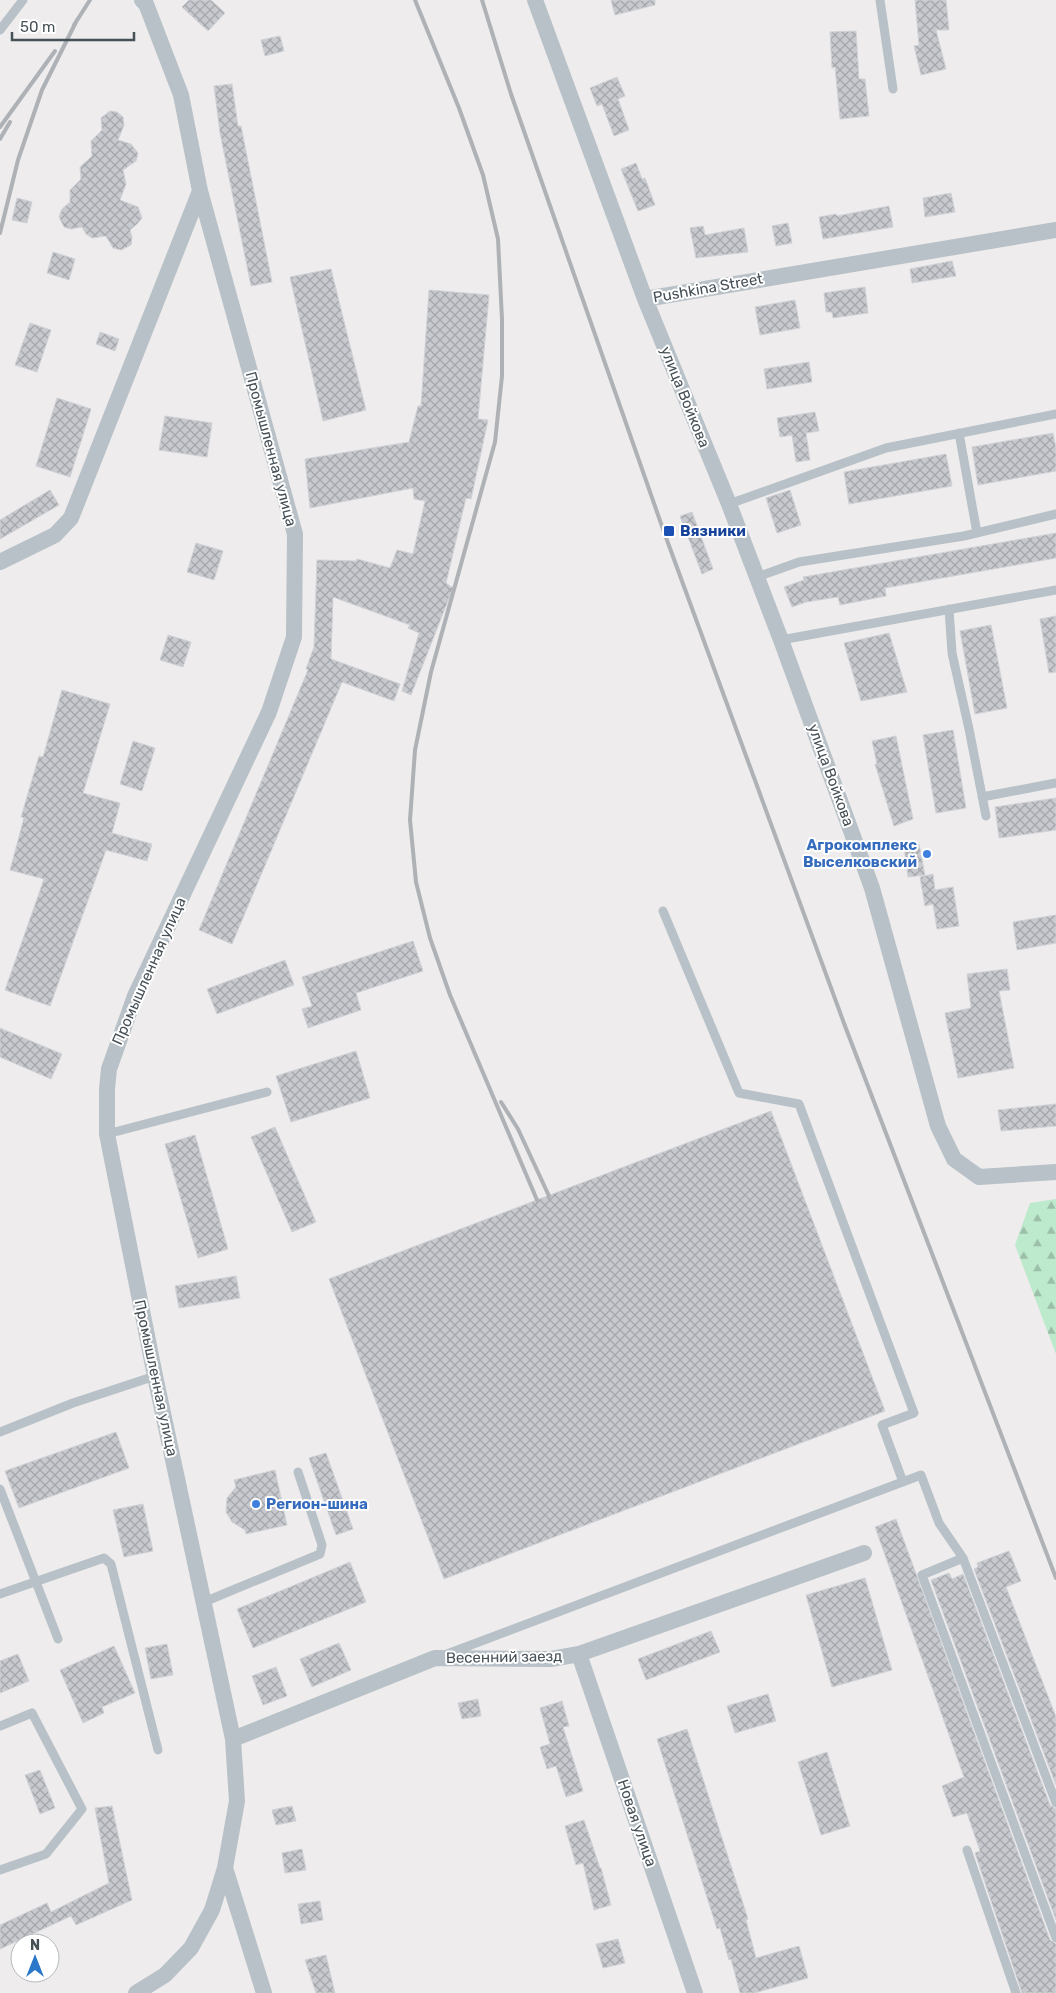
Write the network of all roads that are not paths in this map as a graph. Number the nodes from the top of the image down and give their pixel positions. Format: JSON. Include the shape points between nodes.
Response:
{"nodes":[{"id":1,"x":22,"y":0,"type":"edge"},
{"id":2,"x":535,"y":0,"type":"edge"},
{"id":3,"x":880,"y":0,"type":"edge"},
{"id":4,"x":144,"y":2,"type":"edge"},
{"id":5,"x":0,"y":30,"type":"edge"},
{"id":6,"x":893,"y":89,"type":"dead end"},
{"id":7,"x":200,"y":191,"type":"junction"},
{"id":8,"x":1055,"y":234,"type":"edge"},
{"id":9,"x":645,"y":299,"type":"junction"},
{"id":10,"x":1056,"y":414,"type":"edge"},
{"id":11,"x":959,"y":433,"type":"junction"},
{"id":12,"x":729,"y":504,"type":"junction"},
{"id":13,"x":1056,"y":514,"type":"edge"},
{"id":14,"x":977,"y":534,"type":"junction"},
{"id":15,"x":0,"y":562,"type":"edge"},
{"id":16,"x":757,"y":577,"type":"junction"},
{"id":17,"x":1056,"y":590,"type":"edge"},
{"id":18,"x":949,"y":609,"type":"junction"},
{"id":19,"x":782,"y":640,"type":"junction"},
{"id":20,"x":1056,"y":784,"type":"edge"},
{"id":21,"x":982,"y":797,"type":"junction"},
{"id":22,"x":986,"y":816,"type":"dead end"},
{"id":23,"x":663,"y":911,"type":"dead end"},
{"id":24,"x":267,"y":1092,"type":"dead end"},
{"id":25,"x":107,"y":1134,"type":"junction"},
{"id":26,"x":1056,"y":1172,"type":"edge"},
{"id":27,"x":155,"y":1376,"type":"junction"},
{"id":28,"x":0,"y":1432,"type":"edge"},
{"id":29,"x":298,"y":1472,"type":"dead end"},
{"id":30,"x":903,"y":1482,"type":"junction"},
{"id":31,"x":0,"y":1489,"type":"edge"},
{"id":32,"x":864,"y":1553,"type":"dead end"},
{"id":33,"x":963,"y":1558,"type":"junction"},
{"id":34,"x":36,"y":1582,"type":"junction"},
{"id":35,"x":0,"y":1594,"type":"edge"},
{"id":36,"x":204,"y":1602,"type":"junction"},
{"id":37,"x":58,"y":1639,"type":"dead end"},
{"id":38,"x":579,"y":1654,"type":"junction"},
{"id":39,"x":435,"y":1658,"type":"junction"},
{"id":40,"x":0,"y":1726,"type":"edge"},
{"id":41,"x":233,"y":1739,"type":"junction"},
{"id":42,"x":158,"y":1750,"type":"dead end"},
{"id":43,"x":1056,"y":1803,"type":"edge"},
{"id":44,"x":967,"y":1850,"type":"dead end"},
{"id":45,"x":225,"y":1868,"type":"junction"},
{"id":46,"x":0,"y":1870,"type":"edge"},
{"id":47,"x":1056,"y":1938,"type":"edge"},
{"id":48,"x":136,"y":1993,"type":"edge"},
{"id":49,"x":264,"y":1993,"type":"edge"},
{"id":50,"x":695,"y":1993,"type":"edge"},
{"id":51,"x":1016,"y":1993,"type":"edge"}],
"edges":[{"from":1,"to":5,"type":"lane"},
{"from":2,"to":9,"type":"street","name":"Pushkina Street"},
{"from":3,"to":6,"type":"lane"},
{"from":4,"to":7,"type":"street","name":"Промышленная улица","via":[[181,95]]},
{"from":7,"to":15,"type":"street","via":[[71,518],[55,535]]},
{"from":7,"to":25,"type":"street","name":"Промышленная улица","via":[[295,534],[294,637],[269,712],[135,996],[108,1069]]},
{"from":8,"to":9,"type":"street","name":"Pushkina Street"},
{"from":9,"to":12,"type":"street","name":"улица Войкова"},
{"from":10,"to":11,"type":"lane"},
{"from":11,"to":12,"type":"lane","via":[[886,448]]},
{"from":11,"to":14,"type":"lane"},
{"from":12,"to":16,"type":"street","name":"улица Войкова"},
{"from":13,"to":14,"type":"lane"},
{"from":14,"to":16,"type":"lane","via":[[799,562]]},
{"from":16,"to":19,"type":"street","name":"улица Войкова"},
{"from":17,"to":18,"type":"lane"},
{"from":18,"to":19,"type":"lane"},
{"from":18,"to":21,"type":"lane","via":[[952,653]]},
{"from":19,"to":26,"type":"street","name":"улица Войкова","via":[[872,888],[938,1126],[954,1159],[979,1177]]},
{"from":20,"to":21,"type":"lane"},
{"from":21,"to":22,"type":"lane"},
{"from":23,"to":30,"type":"lane","via":[[739,1093],[799,1104],[914,1413],[882,1425]]},
{"from":24,"to":25,"type":"lane"},
{"from":25,"to":27,"type":"street","name":"Промышленная улица"},
{"from":27,"to":28,"type":"lane"},
{"from":27,"to":36,"type":"street","name":"Промышленная улица"},
{"from":29,"to":36,"type":"lane","via":[[322,1545],[320,1554]]},
{"from":30,"to":33,"type":"lane","via":[[921,1475],[939,1523]]},
{"from":30,"to":39,"type":"lane"},
{"from":31,"to":34,"type":"lane"},
{"from":32,"to":38,"type":"street","name":"Весенний заезд"},
{"from":33,"to":43,"type":"lane"},
{"from":33,"to":47,"type":"lane","via":[[922,1575]]},
{"from":34,"to":35,"type":"lane"},
{"from":34,"to":37,"type":"lane"},
{"from":34,"to":42,"type":"lane","via":[[104,1558],[111,1564]]},
{"from":36,"to":41,"type":"street","name":"Промышленная улица"},
{"from":38,"to":39,"type":"street","name":"Весенний заезд","via":[[550,1659]]},
{"from":38,"to":50,"type":"street","name":"Новая улица"},
{"from":39,"to":41,"type":"street","name":"Весенний заезд"},
{"from":40,"to":46,"type":"lane","via":[[32,1713],[82,1809],[46,1854]]},
{"from":41,"to":45,"type":"street","name":"Промышленная улица","via":[[236,1801]]},
{"from":44,"to":51,"type":"lane"},
{"from":45,"to":48,"type":"street","name":"Промышленная улица","via":[[212,1910],[191,1948],[165,1975]]},
{"from":45,"to":49,"type":"street"}]}
